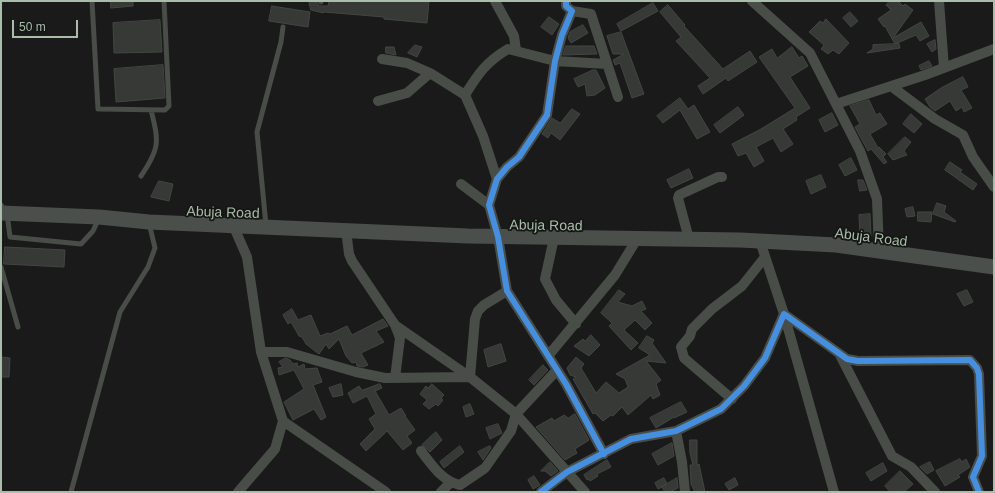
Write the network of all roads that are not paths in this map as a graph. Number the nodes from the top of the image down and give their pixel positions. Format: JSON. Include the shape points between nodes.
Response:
{"nodes":[{"id":1,"x":92,"y":1,"type":"edge"},
{"id":2,"x":164,"y":1,"type":"edge"},
{"id":3,"x":495,"y":1,"type":"edge"},
{"id":4,"x":566,"y":1,"type":"edge"},
{"id":5,"x":752,"y":1,"type":"edge"},
{"id":6,"x":939,"y":1,"type":"edge"},
{"id":7,"x":572,"y":11,"type":"junction"},
{"id":8,"x":283,"y":27,"type":"dead end"},
{"id":9,"x":994,"y":49,"type":"edge"},
{"id":10,"x":516,"y":50,"type":"junction"},
{"id":11,"x":382,"y":59,"type":"dead end"},
{"id":12,"x":555,"y":61,"type":"junction"},
{"id":13,"x":607,"y":64,"type":"junction"},
{"id":14,"x":944,"y":68,"type":"junction"},
{"id":15,"x":430,"y":73,"type":"junction"},
{"id":16,"x":891,"y":86,"type":"junction"},
{"id":17,"x":465,"y":95,"type":"junction"},
{"id":18,"x":618,"y":97,"type":"dead end"},
{"id":19,"x":378,"y":101,"type":"dead end"},
{"id":20,"x":836,"y":104,"type":"junction"},
{"id":21,"x":151,"y":110,"type":"junction"},
{"id":22,"x":141,"y":176,"type":"dead end"},
{"id":23,"x":722,"y":177,"type":"dead end"},
{"id":24,"x":497,"y":179,"type":"junction"},
{"id":25,"x":461,"y":184,"type":"dead end"},
{"id":26,"x":994,"y":187,"type":"edge"},
{"id":27,"x":489,"y":205,"type":"junction"},
{"id":28,"x":3,"y":210,"type":"edge"},
{"id":29,"x":99,"y":217,"type":"junction"},
{"id":30,"x":149,"y":222,"type":"junction"},
{"id":31,"x":233,"y":225,"type":"junction"},
{"id":32,"x":266,"y":226,"type":"junction"},
{"id":33,"x":346,"y":230,"type":"junction"},
{"id":34,"x":498,"y":237,"type":"junction"},
{"id":35,"x":554,"y":238,"type":"junction"},
{"id":36,"x":637,"y":239,"type":"junction"},
{"id":37,"x":689,"y":239,"type":"junction"},
{"id":38,"x":760,"y":241,"type":"junction"},
{"id":39,"x":879,"y":251,"type":"junction"},
{"id":40,"x":765,"y":257,"type":"junction"},
{"id":41,"x":1,"y":267,"type":"edge"},
{"id":42,"x":994,"y":267,"type":"edge"},
{"id":43,"x":507,"y":291,"type":"junction"},
{"id":44,"x":784,"y":314,"type":"junction"},
{"id":45,"x":576,"y":324,"type":"junction"},
{"id":46,"x":395,"y":325,"type":"junction"},
{"id":47,"x":18,"y":327,"type":"dead end"},
{"id":48,"x":261,"y":352,"type":"junction"},
{"id":49,"x":840,"y":355,"type":"junction"},
{"id":50,"x":548,"y":356,"type":"junction"},
{"id":51,"x":557,"y":370,"type":"junction"},
{"id":52,"x":395,"y":378,"type":"junction"},
{"id":53,"x":470,"y":378,"type":"junction"},
{"id":54,"x":732,"y":399,"type":"junction"},
{"id":55,"x":516,"y":414,"type":"junction"},
{"id":56,"x":283,"y":421,"type":"junction"},
{"id":57,"x":676,"y":430,"type":"junction"},
{"id":58,"x":421,"y":451,"type":"dead end"},
{"id":59,"x":604,"y":454,"type":"junction"},
{"id":60,"x":567,"y":472,"type":"junction"},
{"id":61,"x":450,"y":483,"type":"junction"},
{"id":62,"x":831,"y":490,"type":"edge"},
{"id":63,"x":71,"y":492,"type":"edge"},
{"id":64,"x":238,"y":492,"type":"edge"},
{"id":65,"x":386,"y":492,"type":"edge"},
{"id":66,"x":441,"y":492,"type":"edge"},
{"id":67,"x":541,"y":492,"type":"edge"},
{"id":68,"x":585,"y":492,"type":"edge"},
{"id":69,"x":685,"y":492,"type":"edge"},
{"id":70,"x":935,"y":492,"type":"edge"},
{"id":71,"x":979,"y":492,"type":"edge"}],
"edges":[{"from":1,"to":21,"type":"lane","via":[[98,109]]},
{"from":2,"to":21,"type":"lane","via":[[169,106],[165,110]]},
{"from":3,"to":10,"type":"street","via":[[514,36]]},
{"from":4,"to":7,"type":"street","via":[[566,6]]},
{"from":5,"to":20,"type":"street","via":[[810,53]]},
{"from":6,"to":14,"type":"street"},
{"from":7,"to":12,"type":"street"},
{"from":7,"to":13,"type":"street","via":[[591,14]]},
{"from":8,"to":32,"type":"lane","via":[[256,132]]},
{"from":9,"to":14,"type":"street"},
{"from":10,"to":12,"type":"street"},
{"from":10,"to":17,"type":"street","via":[[508,49],[481,69]]},
{"from":11,"to":15,"type":"street","via":[[407,63]]},
{"from":12,"to":13,"type":"street"},
{"from":12,"to":24,"type":"street","via":[[547,115],[519,157]]},
{"from":13,"to":18,"type":"street"},
{"from":14,"to":16,"type":"street"},
{"from":15,"to":17,"type":"street"},
{"from":15,"to":19,"type":"street","via":[[407,93]]},
{"from":16,"to":20,"type":"street"},
{"from":16,"to":26,"type":"street","via":[[935,119],[963,135],[973,158]]},
{"from":17,"to":24,"type":"street","via":[[483,136]]},
{"from":20,"to":39,"type":"street","via":[[860,151],[877,199]]},
{"from":21,"to":22,"type":"lane","via":[[157,145],[152,160]]},
{"from":23,"to":37,"type":"street","via":[[679,195]]},
{"from":24,"to":27,"type":"street"},
{"from":25,"to":27,"type":"street"},
{"from":27,"to":34,"type":"street"},
{"from":28,"to":29,"type":"main road","name":"Abuja Road"},
{"from":28,"to":29,"type":"lane","via":[[10,237],[80,244],[93,231]]},
{"from":29,"to":30,"type":"main road","name":"Abuja Road"},
{"from":30,"to":31,"type":"main road","name":"Abuja Road"},
{"from":30,"to":63,"type":"lane","via":[[154,248],[148,267],[120,312]]},
{"from":31,"to":32,"type":"main road","name":"Abuja Road"},
{"from":31,"to":48,"type":"street","via":[[247,257]]},
{"from":32,"to":33,"type":"main road","name":"Abuja Road"},
{"from":33,"to":34,"type":"main road","name":"Abuja Road"},
{"from":33,"to":46,"type":"street","via":[[352,260]]},
{"from":34,"to":35,"type":"main road","name":"Abuja Road"},
{"from":34,"to":43,"type":"street"},
{"from":35,"to":36,"type":"main road","name":"Abuja Road"},
{"from":35,"to":45,"type":"street","via":[[545,279],[556,300]]},
{"from":36,"to":37,"type":"main road","name":"Abuja Road"},
{"from":36,"to":45,"type":"street","via":[[615,275]]},
{"from":37,"to":38,"type":"main road","name":"Abuja Road"},
{"from":38,"to":39,"type":"main road","name":"Abuja Road","via":[[836,245]]},
{"from":38,"to":40,"type":"street"},
{"from":39,"to":42,"type":"main road","name":"Abuja Road"},
{"from":40,"to":44,"type":"street"},
{"from":40,"to":54,"type":"street","via":[[742,286],[712,309],[692,329],[681,347],[684,358]]},
{"from":41,"to":47,"type":"lane"},
{"from":43,"to":50,"type":"street"},
{"from":43,"to":53,"type":"street","via":[[478,311],[475,319]]},
{"from":44,"to":49,"type":"street"},
{"from":44,"to":54,"type":"street","via":[[765,358]]},
{"from":44,"to":62,"type":"street","via":[[829,471]]},
{"from":45,"to":50,"type":"street"},
{"from":46,"to":52,"type":"street","via":[[400,338]]},
{"from":46,"to":53,"type":"street"},
{"from":48,"to":52,"type":"street","via":[[287,352],[356,372]]},
{"from":48,"to":56,"type":"street"},
{"from":49,"to":70,"type":"street","via":[[892,456],[911,467]]},
{"from":49,"to":71,"type":"street","via":[[858,361],[970,360],[975,364],[979,374],[982,456],[973,477]]},
{"from":50,"to":51,"type":"street"},
{"from":51,"to":55,"type":"street"},
{"from":51,"to":59,"type":"street"},
{"from":52,"to":53,"type":"street"},
{"from":53,"to":55,"type":"street"},
{"from":54,"to":57,"type":"street","via":[[721,409]]},
{"from":55,"to":60,"type":"street"},
{"from":55,"to":61,"type":"street","via":[[511,431],[485,468],[460,486]]},
{"from":56,"to":64,"type":"street","via":[[275,449]]},
{"from":56,"to":65,"type":"street"},
{"from":57,"to":59,"type":"street","via":[[631,439]]},
{"from":57,"to":69,"type":"street"},
{"from":58,"to":61,"type":"street"},
{"from":59,"to":60,"type":"street"},
{"from":60,"to":67,"type":"street"},
{"from":60,"to":68,"type":"street"},
{"from":61,"to":66,"type":"street"}]}
